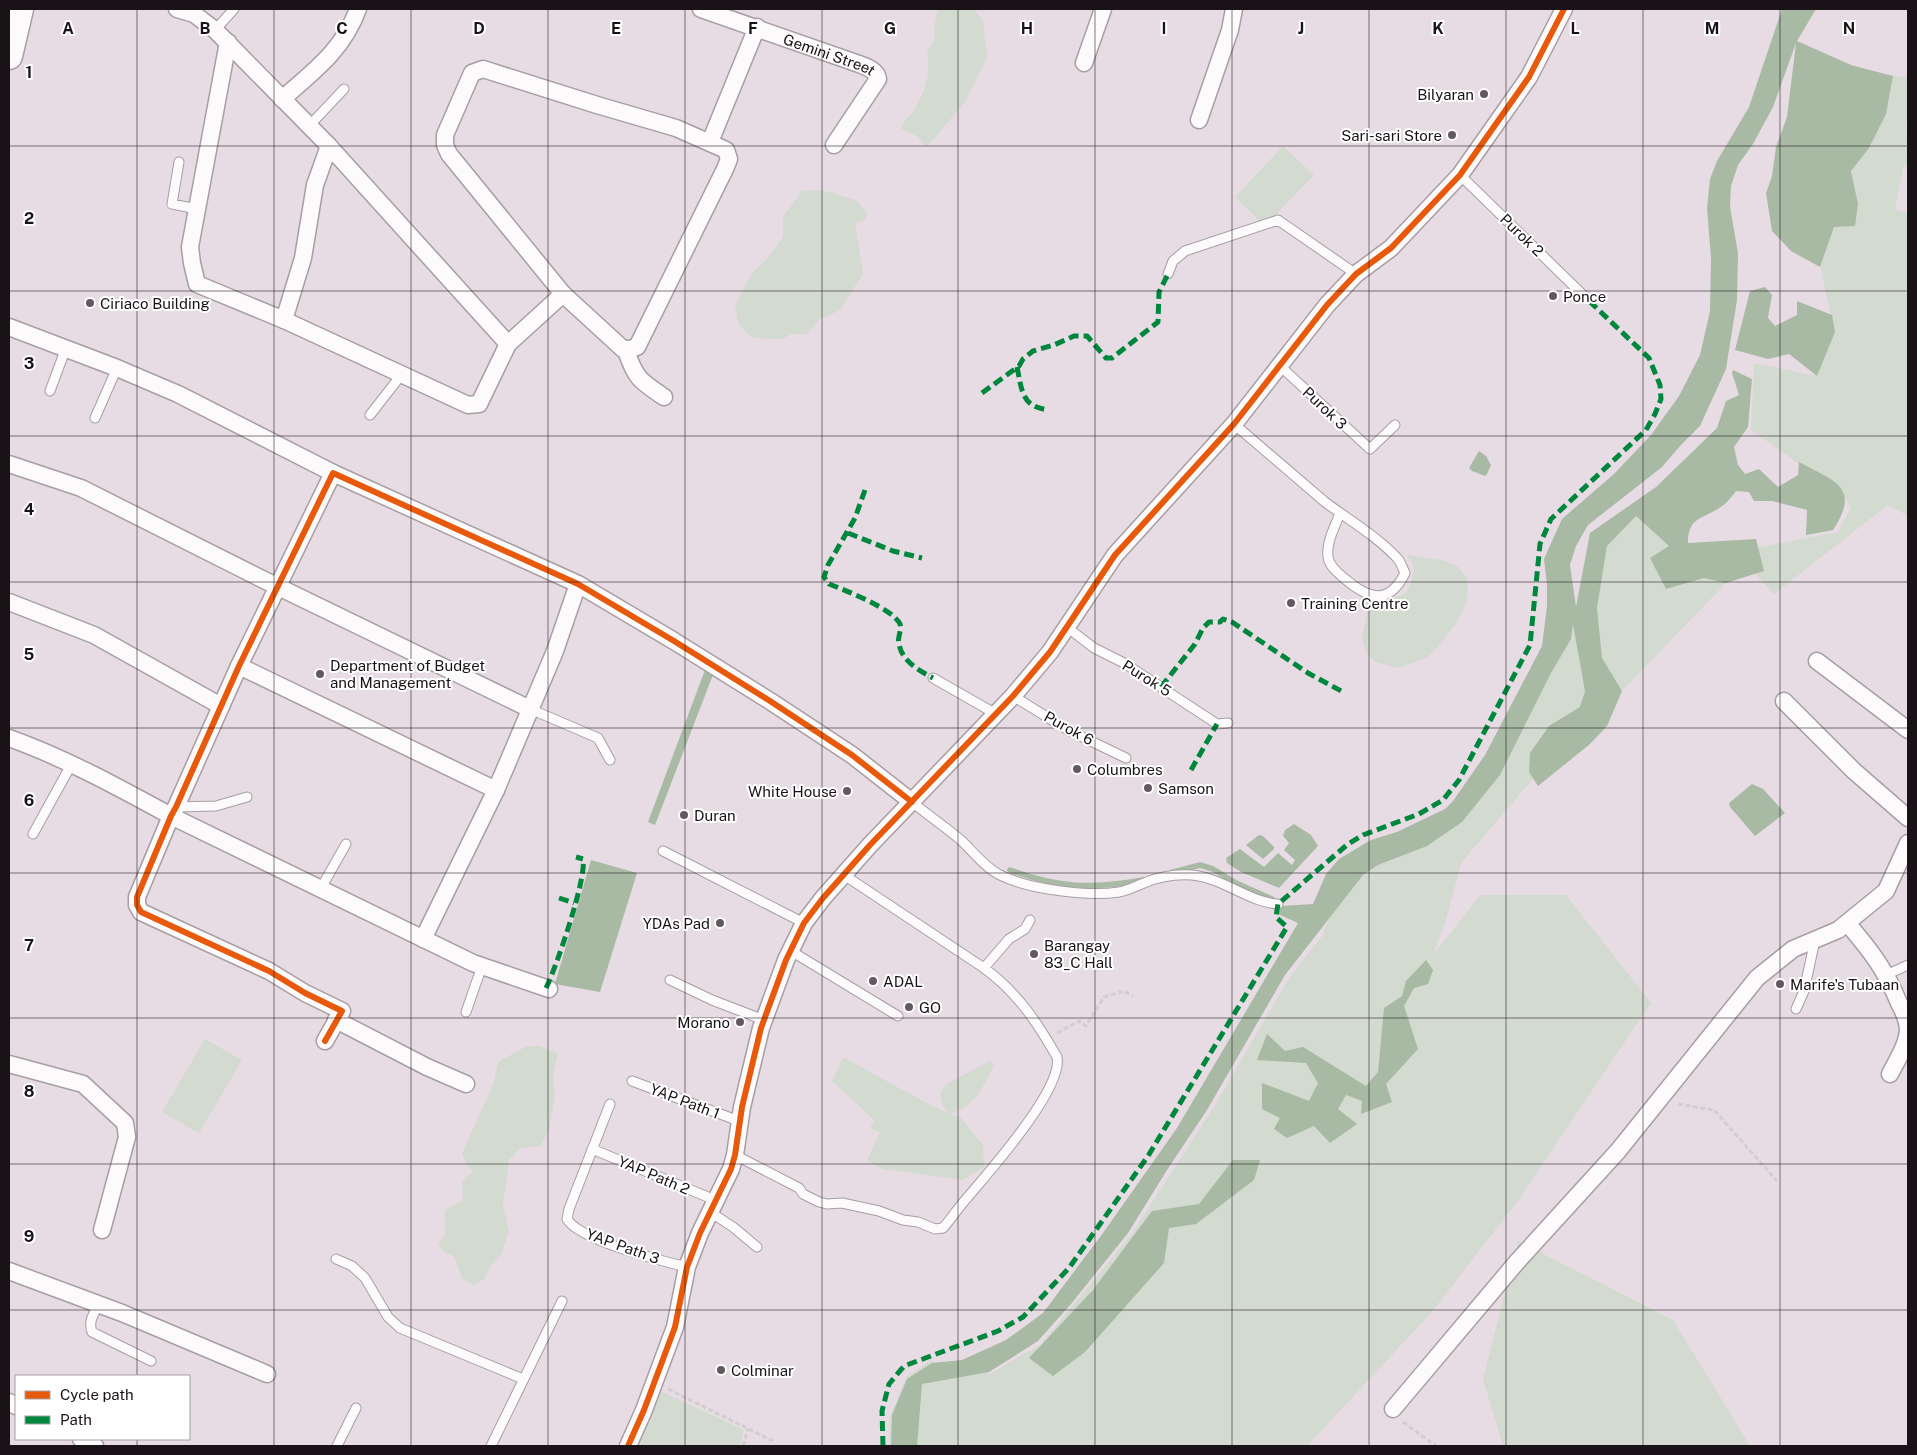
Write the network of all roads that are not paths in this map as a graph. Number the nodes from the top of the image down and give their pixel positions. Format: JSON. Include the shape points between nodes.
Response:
{"nodes":[{"id":1,"x":20,"y":9,"type":"edge"},
{"id":2,"x":177,"y":9,"type":"edge"},
{"id":3,"x":234,"y":9,"type":"edge"},
{"id":4,"x":358,"y":9,"type":"edge"},
{"id":5,"x":701,"y":9,"type":"edge"},
{"id":6,"x":1103,"y":9,"type":"edge"},
{"id":7,"x":1234,"y":9,"type":"edge"},
{"id":8,"x":1564,"y":9,"type":"edge"},
{"id":9,"x":757,"y":27,"type":"junction"},
{"id":10,"x":215,"y":30,"type":"junction"},
{"id":11,"x":228,"y":42,"type":"junction"},
{"id":12,"x":9,"y":56,"type":"edge"},
{"id":13,"x":1084,"y":62,"type":"dead end"},
{"id":14,"x":344,"y":89,"type":"dead end"},
{"id":15,"x":282,"y":99,"type":"junction"},
{"id":16,"x":1199,"y":120,"type":"dead end"},
{"id":17,"x":309,"y":126,"type":"junction"},
{"id":18,"x":710,"y":142,"type":"junction"},
{"id":19,"x":834,"y":145,"type":"dead end"},
{"id":20,"x":329,"y":146,"type":"junction"},
{"id":21,"x":180,"y":162,"type":"dead end"},
{"id":22,"x":1460,"y":175,"type":"junction"},
{"id":23,"x":197,"y":209,"type":"junction"},
{"id":24,"x":1168,"y":274,"type":"dead end"},
{"id":25,"x":1356,"y":274,"type":"junction"},
{"id":26,"x":563,"y":294,"type":"junction"},
{"id":27,"x":1584,"y":296,"type":"dead end"},
{"id":28,"x":284,"y":320,"type":"junction"},
{"id":29,"x":9,"y":327,"type":"edge"},
{"id":30,"x":508,"y":344,"type":"junction"},
{"id":31,"x":66,"y":348,"type":"junction"},
{"id":32,"x":626,"y":350,"type":"junction"},
{"id":33,"x":1280,"y":366,"type":"junction"},
{"id":34,"x":117,"y":368,"type":"junction"},
{"id":35,"x":402,"y":374,"type":"junction"},
{"id":36,"x":50,"y":391,"type":"dead end"},
{"id":37,"x":664,"y":397,"type":"dead end"},
{"id":38,"x":370,"y":416,"type":"dead end"},
{"id":39,"x":95,"y":418,"type":"dead end"},
{"id":40,"x":1234,"y":424,"type":"junction"},
{"id":41,"x":1395,"y":425,"type":"dead end"},
{"id":42,"x":9,"y":464,"type":"edge"},
{"id":43,"x":333,"y":473,"type":"junction"},
{"id":44,"x":1340,"y":513,"type":"junction"},
{"id":45,"x":578,"y":584,"type":"junction"},
{"id":46,"x":277,"y":586,"type":"junction"},
{"id":47,"x":9,"y":602,"type":"edge"},
{"id":48,"x":1068,"y":628,"type":"junction"},
{"id":49,"x":1818,"y":661,"type":"dead end"},
{"id":50,"x":239,"y":666,"type":"junction"},
{"id":51,"x":933,"y":678,"type":"dead end"},
{"id":52,"x":1013,"y":696,"type":"junction"},
{"id":53,"x":1784,"y":701,"type":"dead end"},
{"id":54,"x":221,"y":706,"type":"junction"},
{"id":55,"x":530,"y":709,"type":"junction"},
{"id":56,"x":996,"y":714,"type":"junction"},
{"id":57,"x":1228,"y":723,"type":"dead end"},
{"id":58,"x":1908,"y":730,"type":"edge"},
{"id":59,"x":9,"y":738,"type":"edge"},
{"id":60,"x":1126,"y":758,"type":"dead end"},
{"id":61,"x":610,"y":760,"type":"dead end"},
{"id":62,"x":71,"y":765,"type":"junction"},
{"id":63,"x":496,"y":790,"type":"junction"},
{"id":64,"x":247,"y":797,"type":"dead end"},
{"id":65,"x":912,"y":802,"type":"junction"},
{"id":66,"x":174,"y":811,"type":"junction"},
{"id":67,"x":1908,"y":818,"type":"edge"},
{"id":68,"x":33,"y":834,"type":"dead end"},
{"id":69,"x":1908,"y":843,"type":"edge"},
{"id":70,"x":346,"y":844,"type":"dead end"},
{"id":71,"x":663,"y":851,"type":"dead end"},
{"id":72,"x":844,"y":874,"type":"junction"},
{"id":73,"x":321,"y":888,"type":"junction"},
{"id":74,"x":1278,"y":904,"type":"dead end"},
{"id":75,"x":1030,"y":920,"type":"dead end"},
{"id":76,"x":804,"y":923,"type":"junction"},
{"id":77,"x":1847,"y":923,"type":"junction"},
{"id":78,"x":423,"y":939,"type":"junction"},
{"id":79,"x":1815,"y":940,"type":"junction"},
{"id":80,"x":791,"y":951,"type":"junction"},
{"id":81,"x":1908,"y":965,"type":"edge"},
{"id":82,"x":482,"y":966,"type":"junction"},
{"id":83,"x":984,"y":968,"type":"junction"},
{"id":84,"x":1886,"y":975,"type":"junction"},
{"id":85,"x":670,"y":980,"type":"dead end"},
{"id":86,"x":549,"y":989,"type":"dead end"},
{"id":87,"x":1796,"y":1009,"type":"dead end"},
{"id":88,"x":466,"y":1012,"type":"dead end"},
{"id":89,"x":898,"y":1016,"type":"dead end"},
{"id":90,"x":336,"y":1020,"type":"junction"},
{"id":91,"x":764,"y":1020,"type":"junction"},
{"id":92,"x":325,"y":1041,"type":"dead end"},
{"id":93,"x":9,"y":1064,"type":"edge"},
{"id":94,"x":1890,"y":1074,"type":"dead end"},
{"id":95,"x":632,"y":1081,"type":"dead end"},
{"id":96,"x":466,"y":1084,"type":"dead end"},
{"id":97,"x":610,"y":1104,"type":"dead end"},
{"id":98,"x":739,"y":1121,"type":"junction"},
{"id":99,"x":592,"y":1149,"type":"junction"},
{"id":100,"x":735,"y":1156,"type":"junction"},
{"id":101,"x":712,"y":1206,"type":"junction"},
{"id":102,"x":102,"y":1230,"type":"dead end"},
{"id":103,"x":758,"y":1247,"type":"dead end"},
{"id":104,"x":336,"y":1258,"type":"dead end"},
{"id":105,"x":687,"y":1267,"type":"junction"},
{"id":106,"x":9,"y":1271,"type":"edge"},
{"id":107,"x":562,"y":1301,"type":"dead end"},
{"id":108,"x":99,"y":1304,"type":"junction"},
{"id":109,"x":151,"y":1361,"type":"dead end"},
{"id":110,"x":267,"y":1374,"type":"dead end"},
{"id":111,"x":523,"y":1379,"type":"junction"},
{"id":112,"x":356,"y":1408,"type":"dead end"},
{"id":113,"x":1394,"y":1408,"type":"road end"},
{"id":114,"x":83,"y":1440,"type":"edge"},
{"id":115,"x":95,"y":1446,"type":"edge"},
{"id":116,"x":337,"y":1446,"type":"edge"},
{"id":117,"x":491,"y":1446,"type":"edge"},
{"id":118,"x":628,"y":1446,"type":"edge"}],
"edges":[{"from":1,"to":12,"type":"main road"},
{"from":2,"to":10,"type":"street","via":[[194,14]]},
{"from":3,"to":10,"type":"lane"},
{"from":4,"to":15,"type":"street","via":[[342,42]]},
{"from":5,"to":9,"type":"street","name":"Gemini Street"},
{"from":6,"to":13,"type":"street"},
{"from":7,"to":16,"type":"street","via":[[1230,30]]},
{"from":8,"to":22,"type":"street","via":[[1528,77]]},
{"from":9,"to":18,"type":"street"},
{"from":9,"to":19,"type":"street","name":"Gemini Street","via":[[859,64],[877,75],[878,79]]},
{"from":10,"to":11,"type":"street"},
{"from":11,"to":15,"type":"street"},
{"from":11,"to":23,"type":"street"},
{"from":14,"to":17,"type":"lane"},
{"from":15,"to":17,"type":"street"},
{"from":17,"to":20,"type":"street"},
{"from":18,"to":26,"type":"street","via":[[676,128],[502,74],[484,69],[472,73],[445,135],[444,145]]},
{"from":18,"to":32,"type":"street","via":[[726,150],[729,159],[637,346]]},
{"from":20,"to":28,"type":"street","via":[[315,184],[303,258]]},
{"from":20,"to":30,"type":"street"},
{"from":21,"to":23,"type":"lane","via":[[172,204]]},
{"from":22,"to":25,"type":"street","via":[[1391,248]]},
{"from":22,"to":27,"type":"lane","name":"Purok 2"},
{"from":23,"to":28,"type":"street","via":[[190,247],[197,284]]},
{"from":24,"to":25,"type":"lane","via":[[1173,262],[1185,251],[1278,220]]},
{"from":25,"to":33,"type":"street","via":[[1327,305]]},
{"from":26,"to":30,"type":"street"},
{"from":26,"to":32,"type":"street"},
{"from":28,"to":35,"type":"street"},
{"from":29,"to":31,"type":"street"},
{"from":30,"to":35,"type":"street","via":[[477,406],[468,405]]},
{"from":31,"to":34,"type":"street"},
{"from":31,"to":36,"type":"lane"},
{"from":32,"to":37,"type":"street","via":[[636,376]]},
{"from":33,"to":40,"type":"street"},
{"from":33,"to":41,"type":"lane","name":"Purok 3","via":[[1370,449]]},
{"from":34,"to":39,"type":"lane"},
{"from":34,"to":43,"type":"street","via":[[178,394]]},
{"from":35,"to":38,"type":"lane"},
{"from":40,"to":44,"type":"lane"},
{"from":40,"to":48,"type":"street","via":[[1115,555]]},
{"from":42,"to":46,"type":"street","via":[[81,488]]},
{"from":43,"to":45,"type":"street"},
{"from":43,"to":46,"type":"street"},
{"from":44,"to":44,"type":"lane","via":[[1400,560],[1405,574],[1392,592],[1383,596],[1369,595],[1333,568],[1328,549]]},
{"from":45,"to":55,"type":"street","via":[[555,651]]},
{"from":45,"to":65,"type":"street","via":[[770,701],[852,755]]},
{"from":46,"to":50,"type":"street"},
{"from":46,"to":55,"type":"street"},
{"from":47,"to":54,"type":"street","via":[[94,635]]},
{"from":48,"to":52,"type":"street"},
{"from":48,"to":57,"type":"lane","name":"Purok 5","via":[[1094,648],[1124,663],[1217,724]]},
{"from":49,"to":58,"type":"street"},
{"from":50,"to":54,"type":"street"},
{"from":50,"to":63,"type":"street"},
{"from":51,"to":56,"type":"lane"},
{"from":52,"to":56,"type":"street"},
{"from":52,"to":60,"type":"lane","name":"Purok 6","via":[[1068,730]]},
{"from":53,"to":67,"type":"street","via":[[1854,771]]},
{"from":54,"to":66,"type":"street"},
{"from":55,"to":61,"type":"lane","via":[[598,738]]},
{"from":55,"to":63,"type":"street"},
{"from":56,"to":65,"type":"street"},
{"from":59,"to":62,"type":"street"},
{"from":62,"to":66,"type":"street"},
{"from":62,"to":68,"type":"lane"},
{"from":63,"to":78,"type":"street"},
{"from":64,"to":66,"type":"lane","via":[[216,806]]},
{"from":65,"to":72,"type":"street"},
{"from":65,"to":74,"type":"lane","via":[[993,871],[1041,888],[1095,894],[1121,892],[1171,876],[1192,875],[1220,882],[1267,904]]},
{"from":66,"to":73,"type":"street"},
{"from":66,"to":90,"type":"street","via":[[138,894],[140,912],[269,971],[342,1010]]},
{"from":69,"to":77,"type":"street","via":[[1886,891]]},
{"from":70,"to":73,"type":"lane"},
{"from":71,"to":76,"type":"lane"},
{"from":72,"to":76,"type":"street"},
{"from":72,"to":83,"type":"lane"},
{"from":73,"to":78,"type":"street"},
{"from":75,"to":83,"type":"lane","via":[[1025,930],[1009,939]]},
{"from":76,"to":80,"type":"street"},
{"from":77,"to":79,"type":"street"},
{"from":77,"to":84,"type":"street","via":[[1875,956]]},
{"from":78,"to":82,"type":"street"},
{"from":79,"to":87,"type":"lane","via":[[1804,991]]},
{"from":79,"to":113,"type":"street","via":[[1793,949],[1757,978],[1618,1151],[1516,1264]]},
{"from":80,"to":89,"type":"lane"},
{"from":80,"to":91,"type":"street"},
{"from":81,"to":84,"type":"lane"},
{"from":82,"to":86,"type":"street"},
{"from":82,"to":88,"type":"lane"},
{"from":83,"to":100,"type":"lane","via":[[1018,998],[1058,1063],[1051,1086],[1016,1139],[943,1228],[935,1229],[842,1203],[819,1202],[803,1194],[799,1188]]},
{"from":84,"to":94,"type":"street","via":[[1908,1028],[1906,1042]]},
{"from":85,"to":91,"type":"lane"},
{"from":90,"to":92,"type":"street"},
{"from":90,"to":96,"type":"street"},
{"from":91,"to":98,"type":"street"},
{"from":93,"to":102,"type":"street","via":[[83,1084],[125,1124],[127,1138]]},
{"from":95,"to":98,"type":"lane","name":"YAP Path 1"},
{"from":97,"to":99,"type":"lane","name":"YAP Path 3"},
{"from":98,"to":100,"type":"street"},
{"from":99,"to":101,"type":"lane","name":"YAP Path 2"},
{"from":99,"to":105,"type":"lane","name":"YAP Path 3","via":[[569,1208],[567,1219],[570,1224],[632,1252]]},
{"from":100,"to":101,"type":"street"},
{"from":101,"to":103,"type":"lane","name":"YAP Path 2"},
{"from":101,"to":105,"type":"street"},
{"from":104,"to":111,"type":"lane","via":[[365,1278],[388,1318],[400,1328]]},
{"from":105,"to":118,"type":"street","via":[[675,1327]]},
{"from":106,"to":108,"type":"street"},
{"from":107,"to":111,"type":"lane"},
{"from":108,"to":109,"type":"lane","via":[[91,1321],[92,1332]]},
{"from":108,"to":110,"type":"street"},
{"from":111,"to":117,"type":"lane"},
{"from":112,"to":116,"type":"lane"},
{"from":114,"to":115,"type":"street"}]}
